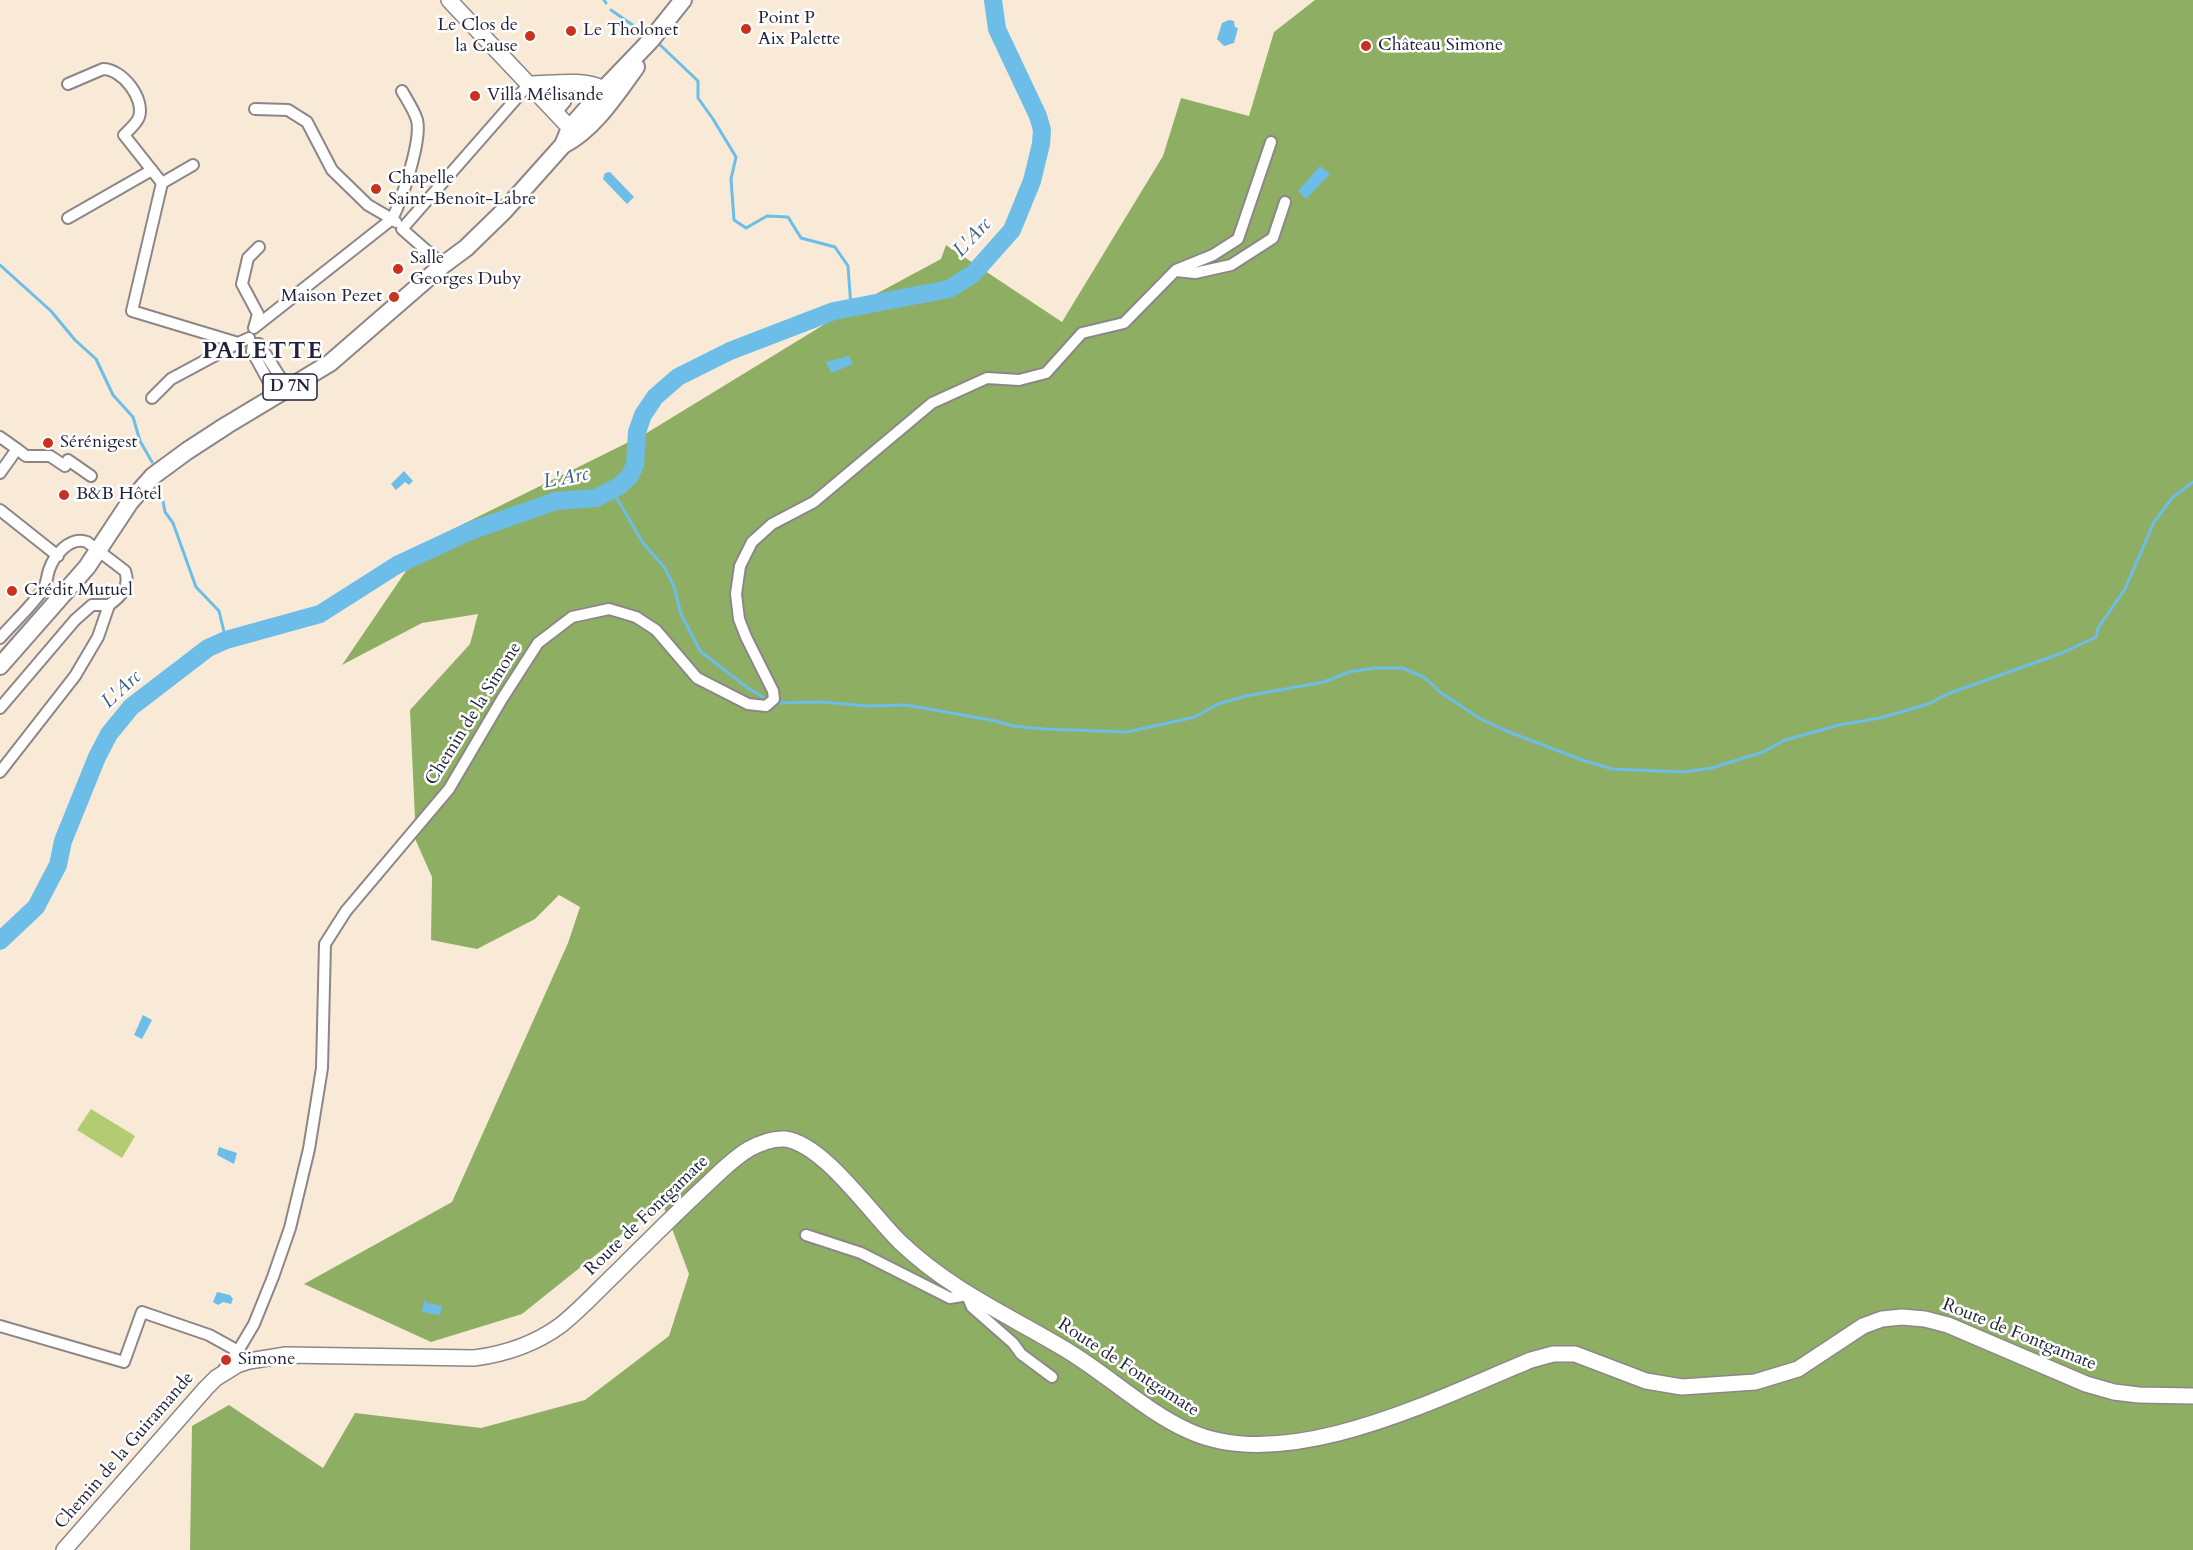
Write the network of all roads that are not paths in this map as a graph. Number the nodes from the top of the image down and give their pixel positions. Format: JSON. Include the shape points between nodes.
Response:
{"nodes":[{"id":1,"x":449,"y":0,"type":"edge"},
{"id":2,"x":683,"y":0,"type":"edge"},
{"id":3,"x":688,"y":0,"type":"edge"},
{"id":4,"x":666,"y":26,"type":"junction"},
{"id":5,"x":653,"y":42,"type":"junction"},
{"id":6,"x":571,"y":83,"type":"junction"},
{"id":7,"x":68,"y":84,"type":"dead end"},
{"id":8,"x":529,"y":84,"type":"junction"},
{"id":9,"x":604,"y":89,"type":"junction"},
{"id":10,"x":402,"y":91,"type":"dead end"},
{"id":11,"x":255,"y":109,"type":"dead end"},
{"id":12,"x":555,"y":114,"type":"junction"},
{"id":13,"x":578,"y":131,"type":"junction"},
{"id":14,"x":1271,"y":142,"type":"dead end"},
{"id":15,"x":193,"y":165,"type":"dead end"},
{"id":16,"x":152,"y":170,"type":"junction"},
{"id":17,"x":162,"y":183,"type":"junction"},
{"id":18,"x":1285,"y":202,"type":"dead end"},
{"id":19,"x":68,"y":218,"type":"dead end"},
{"id":20,"x":393,"y":219,"type":"junction"},
{"id":21,"x":402,"y":229,"type":"junction"},
{"id":22,"x":259,"y":247,"type":"dead end"},
{"id":23,"x":443,"y":265,"type":"junction"},
{"id":24,"x":1176,"y":270,"type":"junction"},
{"id":25,"x":255,"y":327,"type":"junction"},
{"id":26,"x":251,"y":341,"type":"junction"},
{"id":27,"x":238,"y":343,"type":"junction"},
{"id":28,"x":281,"y":392,"type":"junction"},
{"id":29,"x":152,"y":399,"type":"dead end"},
{"id":30,"x":0,"y":436,"type":"edge"},
{"id":31,"x":17,"y":449,"type":"junction"},
{"id":32,"x":0,"y":473,"type":"edge"},
{"id":33,"x":91,"y":476,"type":"dead end"},
{"id":34,"x":0,"y":510,"type":"edge"},
{"id":35,"x":99,"y":551,"type":"junction"},
{"id":36,"x":58,"y":556,"type":"junction"},
{"id":37,"x":109,"y":605,"type":"junction"},
{"id":38,"x":0,"y":638,"type":"edge"},
{"id":39,"x":0,"y":666,"type":"edge"},
{"id":40,"x":0,"y":708,"type":"edge"},
{"id":41,"x":3,"y":768,"type":"edge"},
{"id":42,"x":806,"y":1235,"type":"dead end"},
{"id":43,"x":967,"y":1295,"type":"junction"},
{"id":44,"x":0,"y":1326,"type":"edge"},
{"id":45,"x":238,"y":1351,"type":"junction"},
{"id":46,"x":1052,"y":1377,"type":"dead end"},
{"id":47,"x":216,"y":1378,"type":"junction"},
{"id":48,"x":2193,"y":1396,"type":"edge"},
{"id":49,"x":64,"y":1550,"type":"edge"}],
"edges":[{"from":1,"to":8,"type":"street"},
{"from":2,"to":4,"type":"main road","number":"D 7N"},
{"from":3,"to":4,"type":"main road","number":"D 7N"},
{"from":4,"to":5,"type":"main road","number":"D 7N"},
{"from":5,"to":9,"type":"main road","number":"D 7N"},
{"from":5,"to":13,"type":"main road","number":"D 7N","via":[[620,90]]},
{"from":6,"to":8,"type":"street"},
{"from":6,"to":9,"type":"street"},
{"from":6,"to":12,"type":"street","via":[[565,102]]},
{"from":7,"to":16,"type":"street","via":[[103,69],[118,73],[127,82],[141,104],[139,118],[124,135]]},
{"from":8,"to":12,"type":"street"},
{"from":8,"to":21,"type":"street"},
{"from":9,"to":13,"type":"main road","number":"D 7N"},
{"from":10,"to":20,"type":"street","via":[[417,122],[409,176]]},
{"from":11,"to":20,"type":"street","via":[[288,110],[308,122],[332,170],[368,205]]},
{"from":12,"to":13,"type":"street"},
{"from":13,"to":23,"type":"main road","number":"D 7N","via":[[504,211]]},
{"from":14,"to":24,"type":"street","name":"Chemin de la Simone","via":[[1238,238],[1213,255]]},
{"from":15,"to":17,"type":"street"},
{"from":16,"to":17,"type":"street"},
{"from":16,"to":19,"type":"street"},
{"from":17,"to":27,"type":"street","via":[[132,311]]},
{"from":18,"to":24,"type":"street","via":[[1273,238],[1231,265],[1195,273]]},
{"from":20,"to":21,"type":"street"},
{"from":20,"to":25,"type":"street"},
{"from":21,"to":23,"type":"street"},
{"from":22,"to":25,"type":"street","via":[[248,258],[242,284],[258,314]]},
{"from":23,"to":28,"type":"main road","number":"D 7N","via":[[330,363]]},
{"from":24,"to":45,"type":"street","name":"Chemin de la Simone","via":[[1124,323],[1082,333],[1046,374],[1019,380],[987,378],[932,403],[814,502],[772,524],[752,542],[740,566],[736,594],[739,619],[773,691],[774,699],[766,706],[748,704],[697,678],[656,630],[636,617],[609,609],[572,616],[538,643],[449,789],[346,911],[325,944],[322,1068],[309,1149],[290,1228],[273,1277]]},
{"from":25,"to":26,"type":"street"},
{"from":26,"to":27,"type":"street"},
{"from":26,"to":28,"type":"street","via":[[259,344]]},
{"from":27,"to":29,"type":"street","via":[[171,380]]},
{"from":28,"to":35,"type":"main road","number":"D 7N","via":[[153,476],[130,502]]},
{"from":30,"to":31,"type":"street"},
{"from":31,"to":32,"type":"street"},
{"from":31,"to":33,"type":"street","via":[[26,456],[50,456],[65,466],[68,460]]},
{"from":34,"to":36,"type":"street"},
{"from":35,"to":36,"type":"street","via":[[80,540],[69,544]]},
{"from":35,"to":37,"type":"street","via":[[122,567],[128,577],[122,596]]},
{"from":35,"to":39,"type":"main road","number":"D 7N"},
{"from":36,"to":38,"type":"street","via":[[43,589]]},
{"from":37,"to":40,"type":"street","via":[[92,605],[75,620]]},
{"from":37,"to":41,"type":"street","via":[[98,637],[75,676]]},
{"from":42,"to":43,"type":"street","via":[[861,1253],[950,1298]]},
{"from":43,"to":46,"type":"street","via":[[972,1307],[1021,1354]]},
{"from":43,"to":47,"type":"street","name":"Route de Fontgamate","via":[[914,1255],[815,1152],[799,1142],[782,1139],[764,1141],[731,1162],[561,1325],[519,1348],[474,1358],[286,1355],[249,1361]]},
{"from":43,"to":48,"type":"street","name":"Route de Fontgamate","via":[[1065,1349],[1187,1431],[1236,1444],[1289,1442],[1352,1430],[1553,1354],[1575,1354],[1662,1385],[1755,1382],[1798,1369],[1863,1326],[1902,1317],[1948,1325],[2086,1384],[2114,1392]]},
{"from":44,"to":45,"type":"street","via":[[124,1362],[142,1312],[209,1335]]},
{"from":45,"to":47,"type":"street","name":"Chemin de la Simone"},
{"from":47,"to":49,"type":"street","name":"Chemin de la Guiramande"}]}
